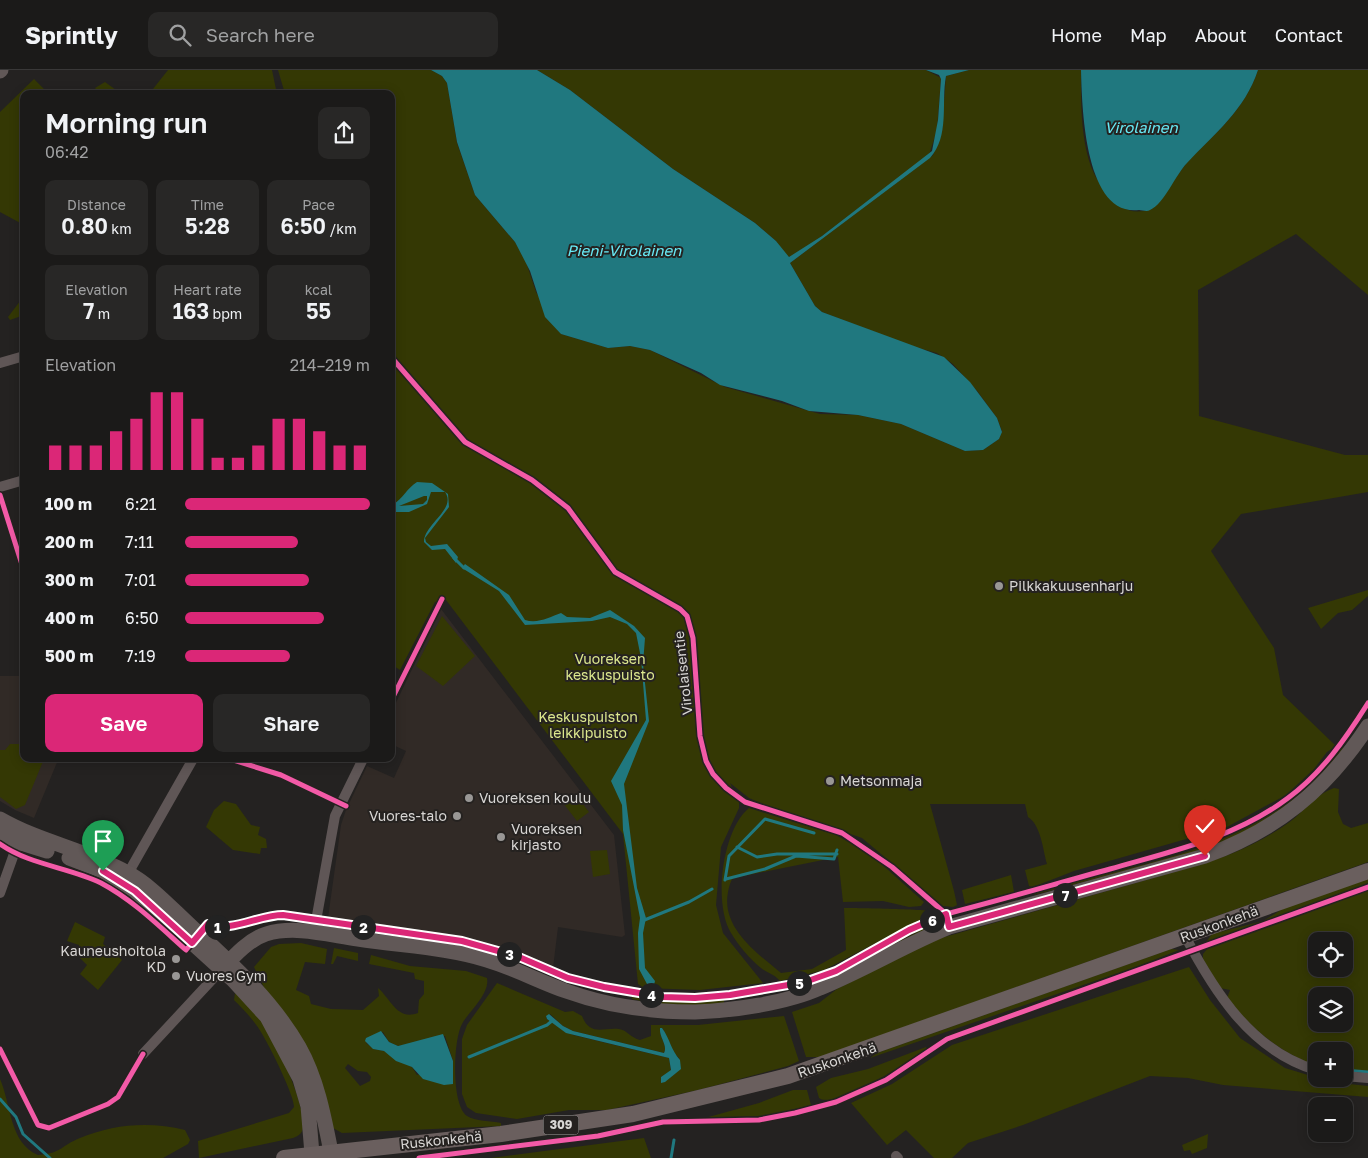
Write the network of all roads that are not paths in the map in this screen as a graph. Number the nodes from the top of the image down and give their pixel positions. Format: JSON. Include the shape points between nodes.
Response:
{"nodes":[{"id":1,"x":20,"y":357,"type":"edge"},
{"id":2,"x":0,"y":363,"type":"edge"},
{"id":3,"x":20,"y":481,"type":"edge"},
{"id":4,"x":0,"y":487,"type":"edge"},
{"id":5,"x":1368,"y":726,"type":"edge"},
{"id":6,"x":191,"y":762,"type":"edge"},
{"id":7,"x":362,"y":762,"type":"edge"},
{"id":8,"x":0,"y":819,"type":"edge"},
{"id":9,"x":0,"y":832,"type":"edge"},
{"id":10,"x":20,"y":837,"type":"junction"},
{"id":11,"x":1368,"y":871,"type":"edge"},
{"id":12,"x":125,"y":878,"type":"junction"},
{"id":13,"x":0,"y":893,"type":"edge"},
{"id":14,"x":314,"y":932,"type":"junction"},
{"id":15,"x":1186,"y":936,"type":"junction"},
{"id":16,"x":225,"y":965,"type":"junction"},
{"id":17,"x":143,"y":1054,"type":"dead end"},
{"id":18,"x":1308,"y":1068,"type":"edge"},
{"id":19,"x":1353,"y":1077,"type":"edge"},
{"id":20,"x":1368,"y":1078,"type":"edge"},
{"id":21,"x":331,"y":1152,"type":"junction"},
{"id":22,"x":312,"y":1154,"type":"junction"},
{"id":23,"x":284,"y":1158,"type":"edge"}],
"edges":[{"from":1,"to":2,"type":"street"},
{"from":3,"to":4,"type":"street"},
{"from":5,"to":14,"type":"street","via":[[1319,788],[1280,820],[1232,846],[949,927],[819,989],[731,1009],[694,1012],[609,1004],[467,955]]},
{"from":6,"to":12,"type":"street"},
{"from":7,"to":14,"type":"street","via":[[335,816]]},
{"from":8,"to":10,"type":"street"},
{"from":9,"to":10,"type":"street"},
{"from":10,"to":12,"type":"street","via":[[93,855]]},
{"from":10,"to":13,"type":"street"},
{"from":11,"to":15,"type":"main road","name":"Ruskonkehä","number":"309"},
{"from":12,"to":16,"type":"street","via":[[166,903]]},
{"from":14,"to":16,"type":"street","via":[[287,931],[263,935],[242,948]]},
{"from":15,"to":18,"type":"street","via":[[1220,996],[1257,1038]]},
{"from":15,"to":21,"type":"main road","name":"Ruskonkehä","number":"309","via":[[788,1076],[633,1114],[501,1134]]},
{"from":16,"to":17,"type":"street"},
{"from":16,"to":21,"type":"street","via":[[267,1002],[299,1048],[321,1106]]},
{"from":16,"to":22,"type":"street","via":[[267,1018],[291,1059],[308,1106]]},
{"from":19,"to":20,"type":"street"},
{"from":21,"to":22,"type":"main road","name":"Ruskonkehä","number":"309"},
{"from":22,"to":23,"type":"main road","name":"Ruskonkehä","number":"309"}]}
